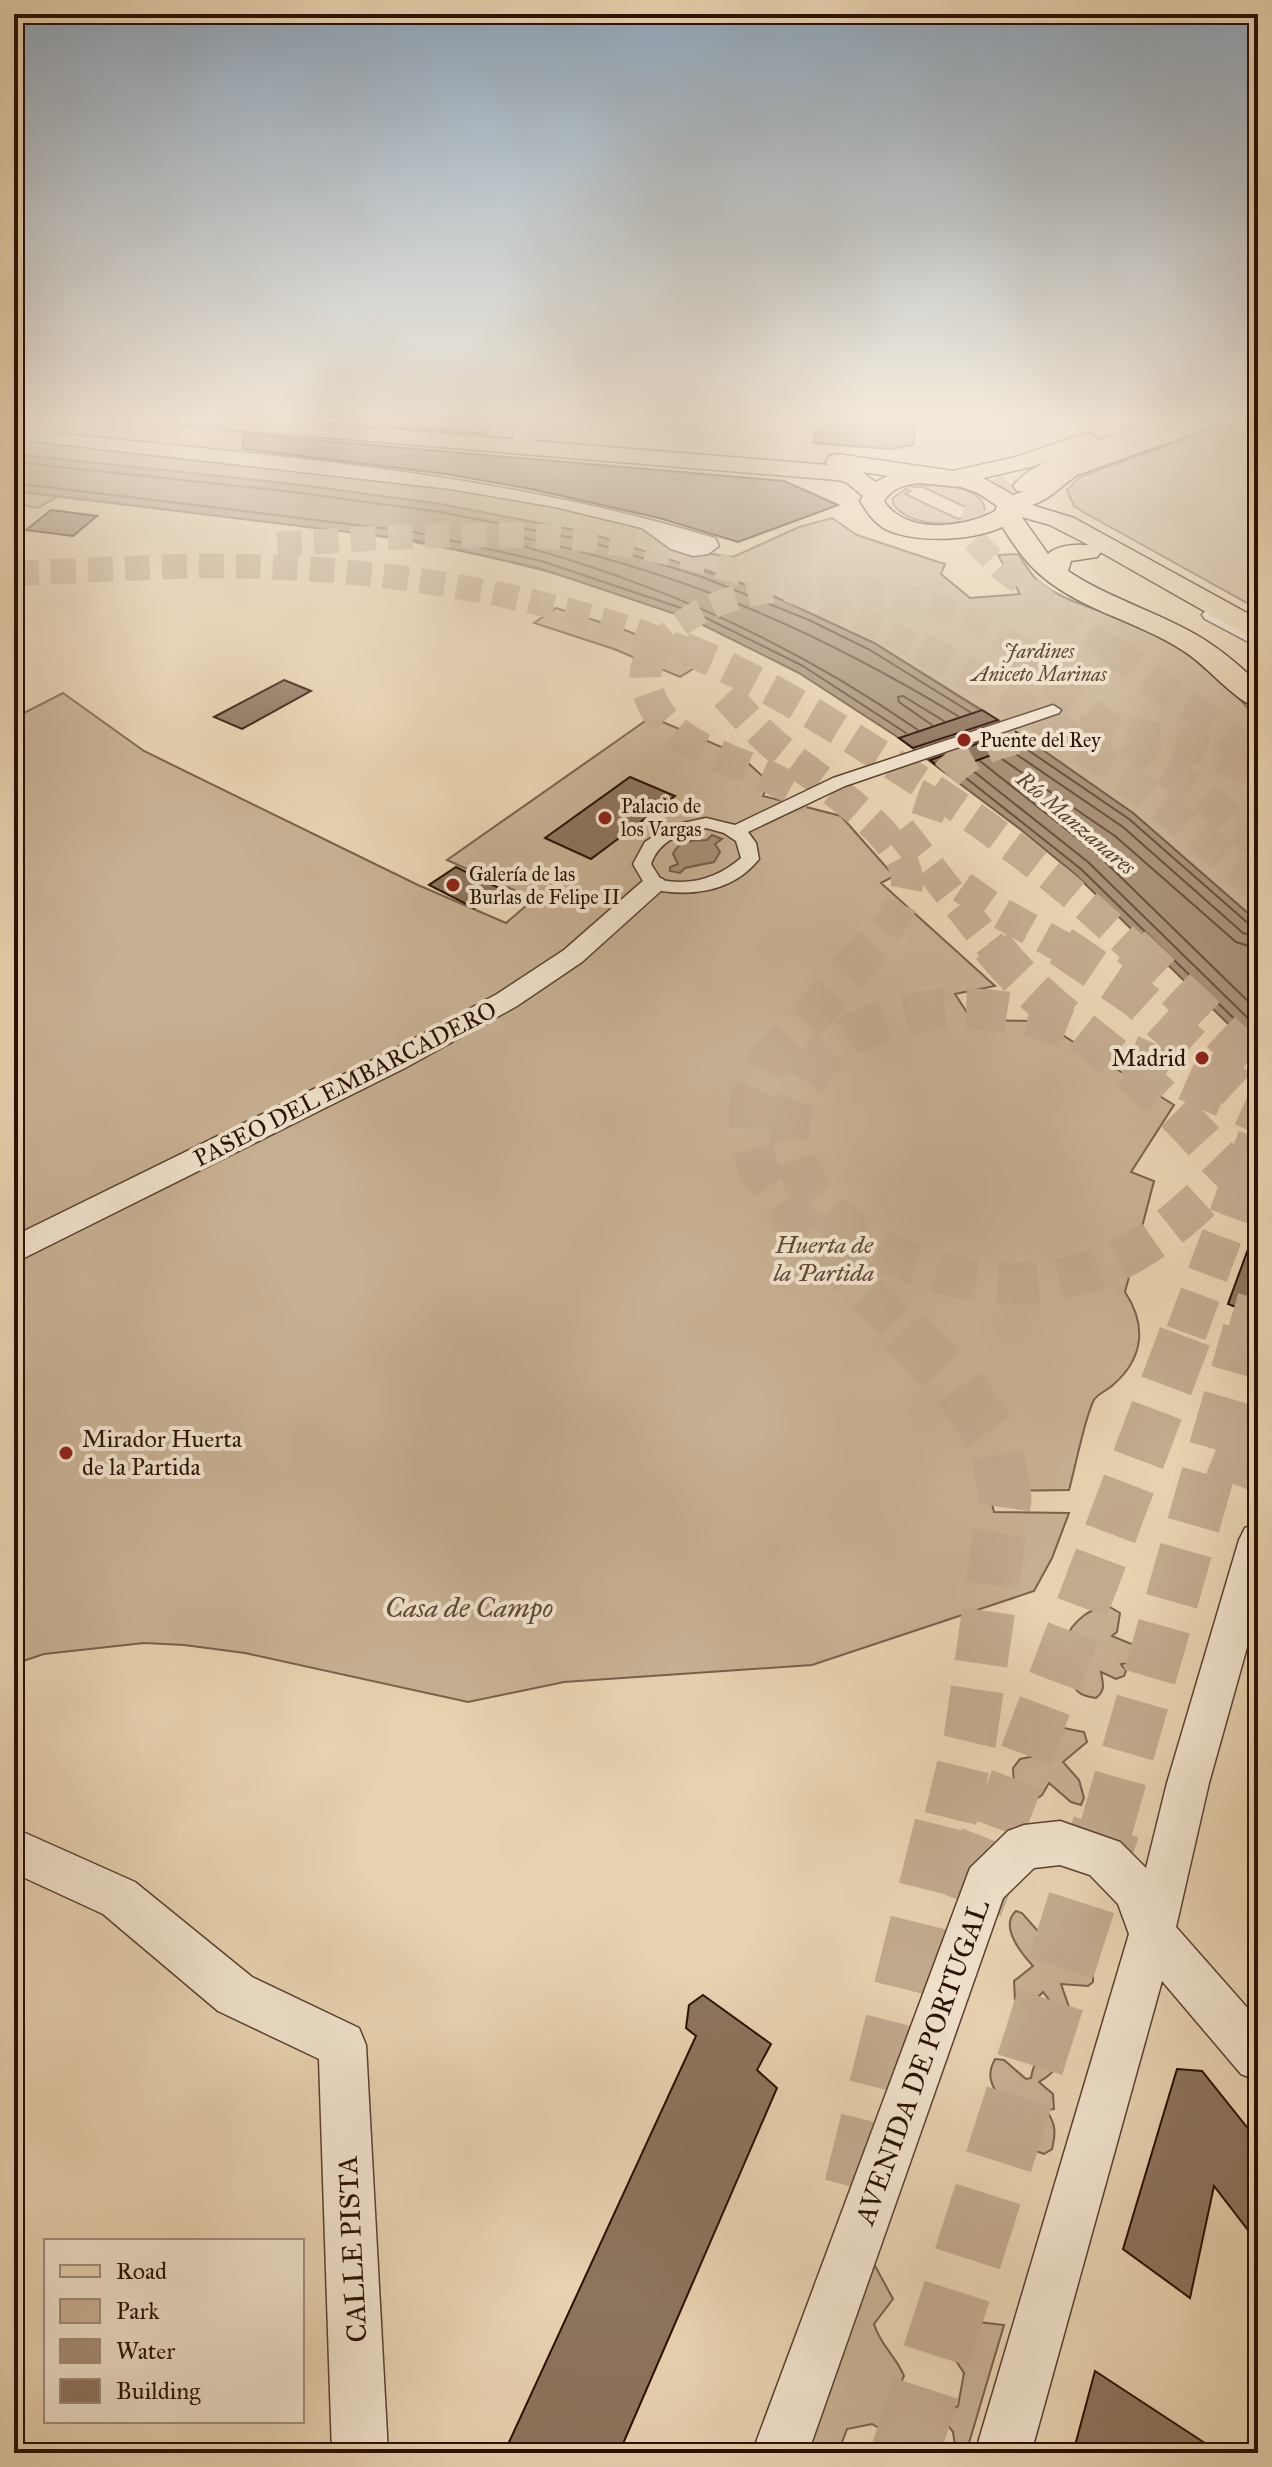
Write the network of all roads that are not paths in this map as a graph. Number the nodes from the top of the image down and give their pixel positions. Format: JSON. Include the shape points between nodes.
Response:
{"nodes":[{"id":1,"x":1035,"y":532,"type":"edge"},
{"id":2,"x":1049,"y":532,"type":"edge"},
{"id":3,"x":1068,"y":532,"type":"edge"},
{"id":4,"x":1105,"y":555,"type":"junction"},
{"id":5,"x":1054,"y":574,"type":"junction"},
{"id":6,"x":1258,"y":630,"type":"edge"},
{"id":7,"x":1258,"y":641,"type":"edge"},
{"id":8,"x":1258,"y":651,"type":"edge"},
{"id":9,"x":1258,"y":699,"type":"edge"},
{"id":10,"x":1053,"y":710,"type":"tunnel mouth"},
{"id":11,"x":737,"y":831,"type":"junction"},
{"id":12,"x":654,"y":884,"type":"junction"},
{"id":13,"x":14,"y":1250,"type":"edge"},
{"id":14,"x":1258,"y":1540,"type":"edge"},
{"id":15,"x":14,"y":1850,"type":"edge"},
{"id":16,"x":1152,"y":1934,"type":"junction"},
{"id":17,"x":1258,"y":2057,"type":"edge"},
{"id":18,"x":360,"y":2453,"type":"edge"},
{"id":19,"x":780,"y":2453,"type":"edge"},
{"id":20,"x":1003,"y":2453,"type":"edge"}],
"edges":[{"from":1,"to":5,"type":"main road"},
{"from":2,"to":4,"type":"main road"},
{"from":3,"to":4,"type":"main road"},
{"from":4,"to":5,"type":"main road","via":[[1060,555]]},
{"from":4,"to":6,"type":"main road"},
{"from":4,"to":7,"type":"street"},
{"from":4,"to":8,"type":"main road"},
{"from":5,"to":9,"type":"main road","via":[[1084,596],[1195,646]]},
{"from":10,"to":11,"type":"street","via":[[839,782]]},
{"from":11,"to":12,"type":"street","via":[[706,823],[663,835],[649,845],[642,864]]},
{"from":11,"to":12,"type":"street","via":[[747,840],[750,859],[725,880],[682,889]]},
{"from":12,"to":13,"type":"street","name":"PASEO DEL EMBARCADERO","via":[[573,956],[507,1000]]},
{"from":14,"to":16,"type":"street","via":[[1188,1783]]},
{"from":15,"to":18,"type":"street","name":"CALLE PISTA","via":[[119,1898],[235,1994],[342,2045]]},
{"from":16,"to":17,"type":"street"},
{"from":16,"to":19,"type":"street","name":"AVENIDA DE PORTUGAL","via":[[1135,1889],[1104,1858],[1060,1843],[1024,1847],[986,1884]]},
{"from":16,"to":20,"type":"street"}]}
